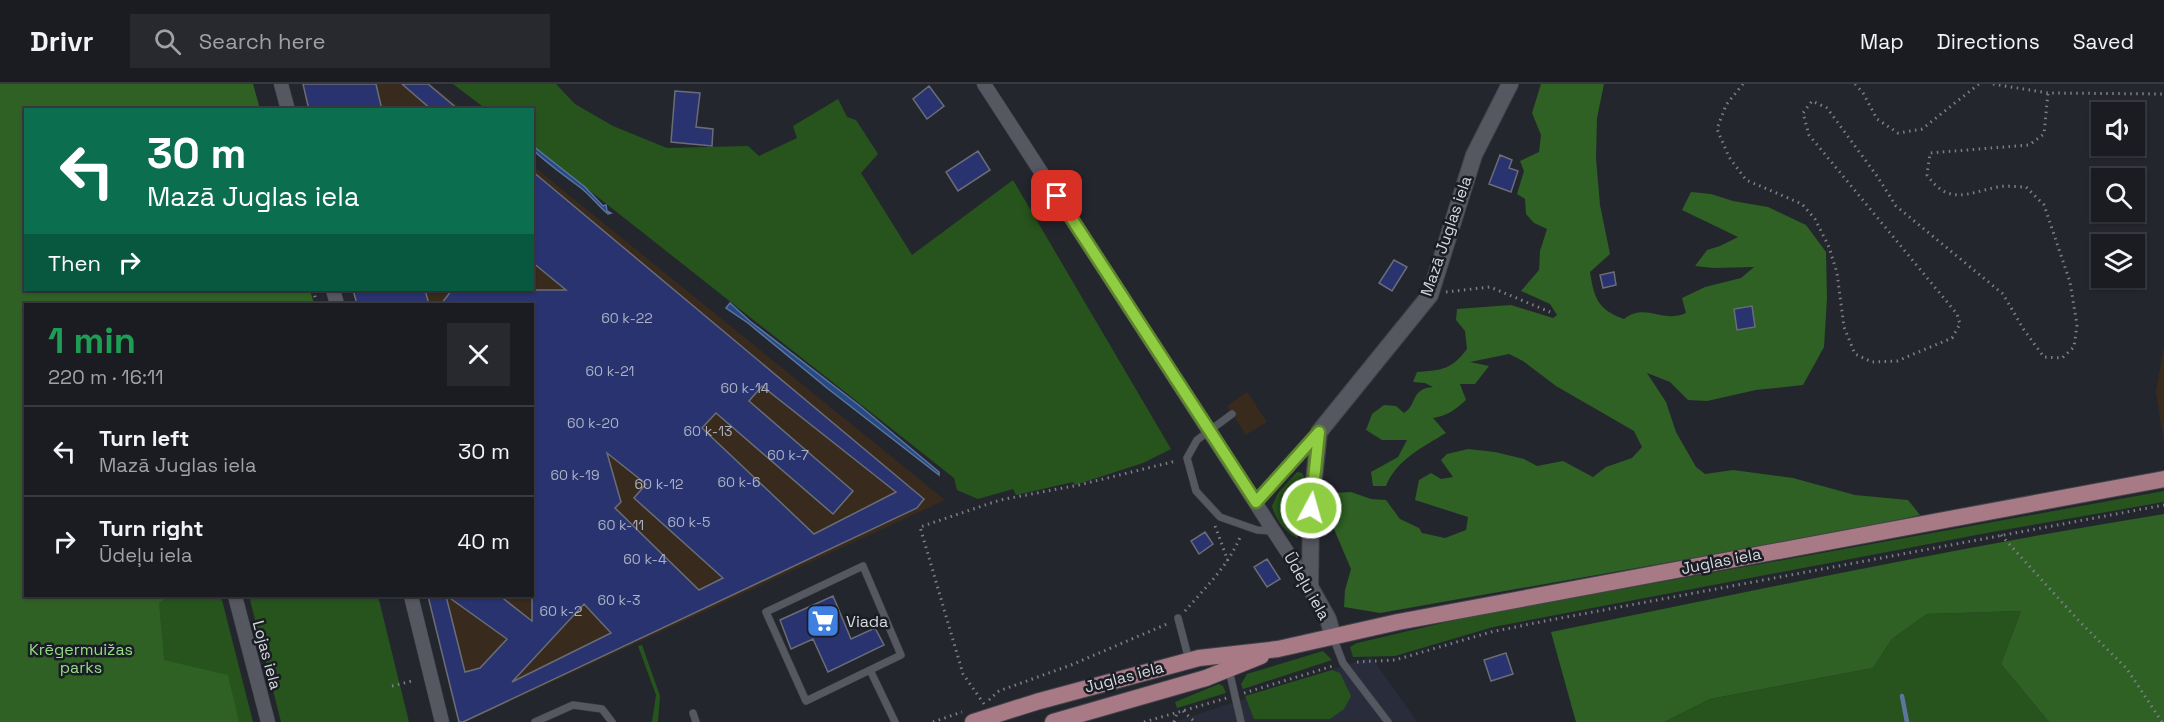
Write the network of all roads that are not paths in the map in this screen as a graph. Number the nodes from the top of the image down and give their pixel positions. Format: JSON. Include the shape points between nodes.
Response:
{"nodes":[{"id":1,"x":281,"y":84,"type":"edge"},
{"id":2,"x":984,"y":84,"type":"edge"},
{"id":3,"x":1510,"y":84,"type":"edge"},
{"id":4,"x":287,"y":108,"type":"edge"},
{"id":5,"x":1232,"y":414,"type":"dead end"},
{"id":6,"x":1208,"y":431,"type":"junction"},
{"id":7,"x":1319,"y":432,"type":"junction"},
{"id":8,"x":2164,"y":479,"type":"edge"},
{"id":9,"x":1256,"y":502,"type":"junction"},
{"id":10,"x":1274,"y":531,"type":"junction"},
{"id":11,"x":1310,"y":586,"type":"junction"},
{"id":12,"x":235,"y":597,"type":"edge"},
{"id":13,"x":411,"y":597,"type":"edge"},
{"id":14,"x":1178,"y":618,"type":"road end"},
{"id":15,"x":1333,"y":636,"type":"junction"},
{"id":16,"x":1278,"y":649,"type":"junction"},
{"id":17,"x":1189,"y":660,"type":"junction"},
{"id":18,"x":870,"y":670,"type":"junction"},
{"id":19,"x":1229,"y":670,"type":"junction"},
{"id":20,"x":693,"y":713,"type":"dead end"},
{"id":21,"x":1014,"y":715,"type":"edge"},
{"id":22,"x":268,"y":722,"type":"edge"},
{"id":23,"x":442,"y":722,"type":"edge"},
{"id":24,"x":535,"y":722,"type":"edge"},
{"id":25,"x":612,"y":722,"type":"edge"},
{"id":26,"x":696,"y":722,"type":"edge"},
{"id":27,"x":895,"y":722,"type":"edge"},
{"id":28,"x":973,"y":722,"type":"edge"},
{"id":29,"x":1053,"y":722,"type":"edge"},
{"id":30,"x":1241,"y":722,"type":"edge"},
{"id":31,"x":1388,"y":722,"type":"edge"}],
"edges":[{"from":1,"to":4,"type":"street"},
{"from":2,"to":6,"type":"street","name":"Ūdeļu iela"},
{"from":3,"to":7,"type":"street","name":"Mazā Juglas iela","via":[[1474,155],[1430,295]]},
{"from":5,"to":6,"type":"lane"},
{"from":6,"to":9,"type":"street","name":"Ūdeļu iela"},
{"from":6,"to":10,"type":"lane","via":[[1197,440],[1187,458],[1196,491],[1220,517],[1257,530]]},
{"from":7,"to":9,"type":"street","name":"Mazā Juglas iela"},
{"from":7,"to":11,"type":"street","via":[[1311,508]]},
{"from":8,"to":15,"type":"main road","name":"Juglas iela"},
{"from":9,"to":10,"type":"street","name":"Ūdeļu iela"},
{"from":10,"to":11,"type":"street","name":"Ūdeļu iela"},
{"from":11,"to":15,"type":"street","name":"Ūdeļu iela"},
{"from":12,"to":22,"type":"street","name":"Lojas iela"},
{"from":13,"to":23,"type":"street"},
{"from":14,"to":17,"type":"lane"},
{"from":15,"to":16,"type":"main road","name":"Juglas iela"},
{"from":15,"to":31,"type":"lane","via":[[1343,663]]},
{"from":16,"to":17,"type":"main road","name":"Juglas iela"},
{"from":16,"to":19,"type":"main road","name":"Juglas iela"},
{"from":17,"to":21,"type":"main road","name":"Juglas iela"},
{"from":18,"to":18,"type":"lane","via":[[901,655],[863,566],[766,612],[806,701]]},
{"from":18,"to":27,"type":"lane"},
{"from":19,"to":29,"type":"main road","name":"Juglas iela"},
{"from":19,"to":30,"type":"lane"},
{"from":20,"to":26,"type":"lane"},
{"from":21,"to":28,"type":"main road","name":"Juglas iela"},
{"from":24,"to":25,"type":"lane","via":[[573,705],[602,710]]}]}
